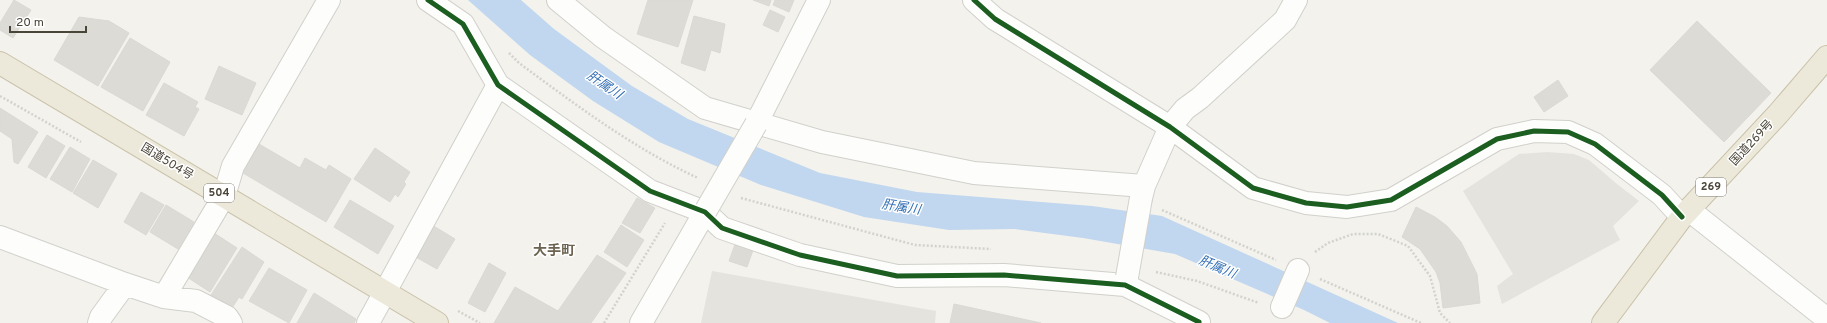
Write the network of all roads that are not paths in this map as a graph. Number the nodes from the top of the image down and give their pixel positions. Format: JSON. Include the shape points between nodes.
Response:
{"nodes":[{"id":1,"x":329,"y":0,"type":"edge"},
{"id":2,"x":428,"y":0,"type":"edge"},
{"id":3,"x":558,"y":0,"type":"edge"},
{"id":4,"x":819,"y":0,"type":"edge"},
{"id":5,"x":974,"y":0,"type":"edge"},
{"id":6,"x":1296,"y":0,"type":"edge"},
{"id":7,"x":1827,"y":57,"type":"edge"},
{"id":8,"x":0,"y":63,"type":"edge"},
{"id":9,"x":498,"y":84,"type":"junction"},
{"id":10,"x":756,"y":124,"type":"junction"},
{"id":11,"x":1170,"y":127,"type":"junction"},
{"id":12,"x":1143,"y":192,"type":"junction"},
{"id":13,"x":224,"y":196,"type":"junction"},
{"id":14,"x":705,"y":212,"type":"junction"},
{"id":15,"x":1686,"y":213,"type":"junction"},
{"id":16,"x":0,"y":237,"type":"edge"},
{"id":17,"x":1298,"y":270,"type":"road end"},
{"id":18,"x":1126,"y":281,"type":"junction"},
{"id":19,"x":125,"y":284,"type":"junction"},
{"id":20,"x":384,"y":292,"type":"junction"},
{"id":21,"x":164,"y":297,"type":"junction"},
{"id":22,"x":1273,"y":306,"type":"road end"},
{"id":23,"x":1827,"y":319,"type":"edge"},
{"id":24,"x":1198,"y":322,"type":"dead end"},
{"id":25,"x":99,"y":323,"type":"edge"},
{"id":26,"x":231,"y":323,"type":"edge"},
{"id":27,"x":368,"y":323,"type":"edge"},
{"id":28,"x":437,"y":323,"type":"edge"},
{"id":29,"x":641,"y":323,"type":"edge"},
{"id":30,"x":1603,"y":323,"type":"edge"}],
"edges":[{"from":1,"to":13,"type":"street","via":[[233,166]]},
{"from":2,"to":9,"type":"street","via":[[464,24]]},
{"from":3,"to":10,"type":"street","via":[[604,37],[705,108]]},
{"from":4,"to":10,"type":"street"},
{"from":5,"to":11,"type":"street","via":[[995,19]]},
{"from":6,"to":11,"type":"street","via":[[1285,20],[1185,109]]},
{"from":7,"to":15,"type":"highway","name":"国道269号","number":"269"},
{"from":8,"to":13,"type":"highway","name":"国道504号","number":"504"},
{"from":9,"to":14,"type":"street","via":[[650,191]]},
{"from":9,"to":20,"type":"street"},
{"from":10,"to":12,"type":"street","via":[[822,142],[974,174]]},
{"from":10,"to":14,"type":"street","bridge":true},
{"from":11,"to":12,"type":"street"},
{"from":11,"to":15,"type":"street","via":[[1253,188],[1306,203],[1347,207],[1391,200],[1497,139],[1534,131],[1568,132],[1595,144]]},
{"from":12,"to":18,"type":"street","bridge":true},
{"from":13,"to":20,"type":"highway","name":"国道504号","number":"504"},
{"from":13,"to":21,"type":"street"},
{"from":14,"to":18,"type":"street","via":[[722,228],[800,255],[897,276],[1004,275]]},
{"from":14,"to":29,"type":"street"},
{"from":15,"to":23,"type":"street"},
{"from":15,"to":30,"type":"highway","name":"国道269号","number":"269"},
{"from":16,"to":19,"type":"street"},
{"from":17,"to":22,"type":"street"},
{"from":18,"to":24,"type":"street"},
{"from":19,"to":21,"type":"street"},
{"from":19,"to":25,"type":"street"},
{"from":20,"to":27,"type":"street"},
{"from":20,"to":28,"type":"highway","name":"国道504号","number":"504"},
{"from":21,"to":26,"type":"street","via":[[196,301],[227,317]]}]}
